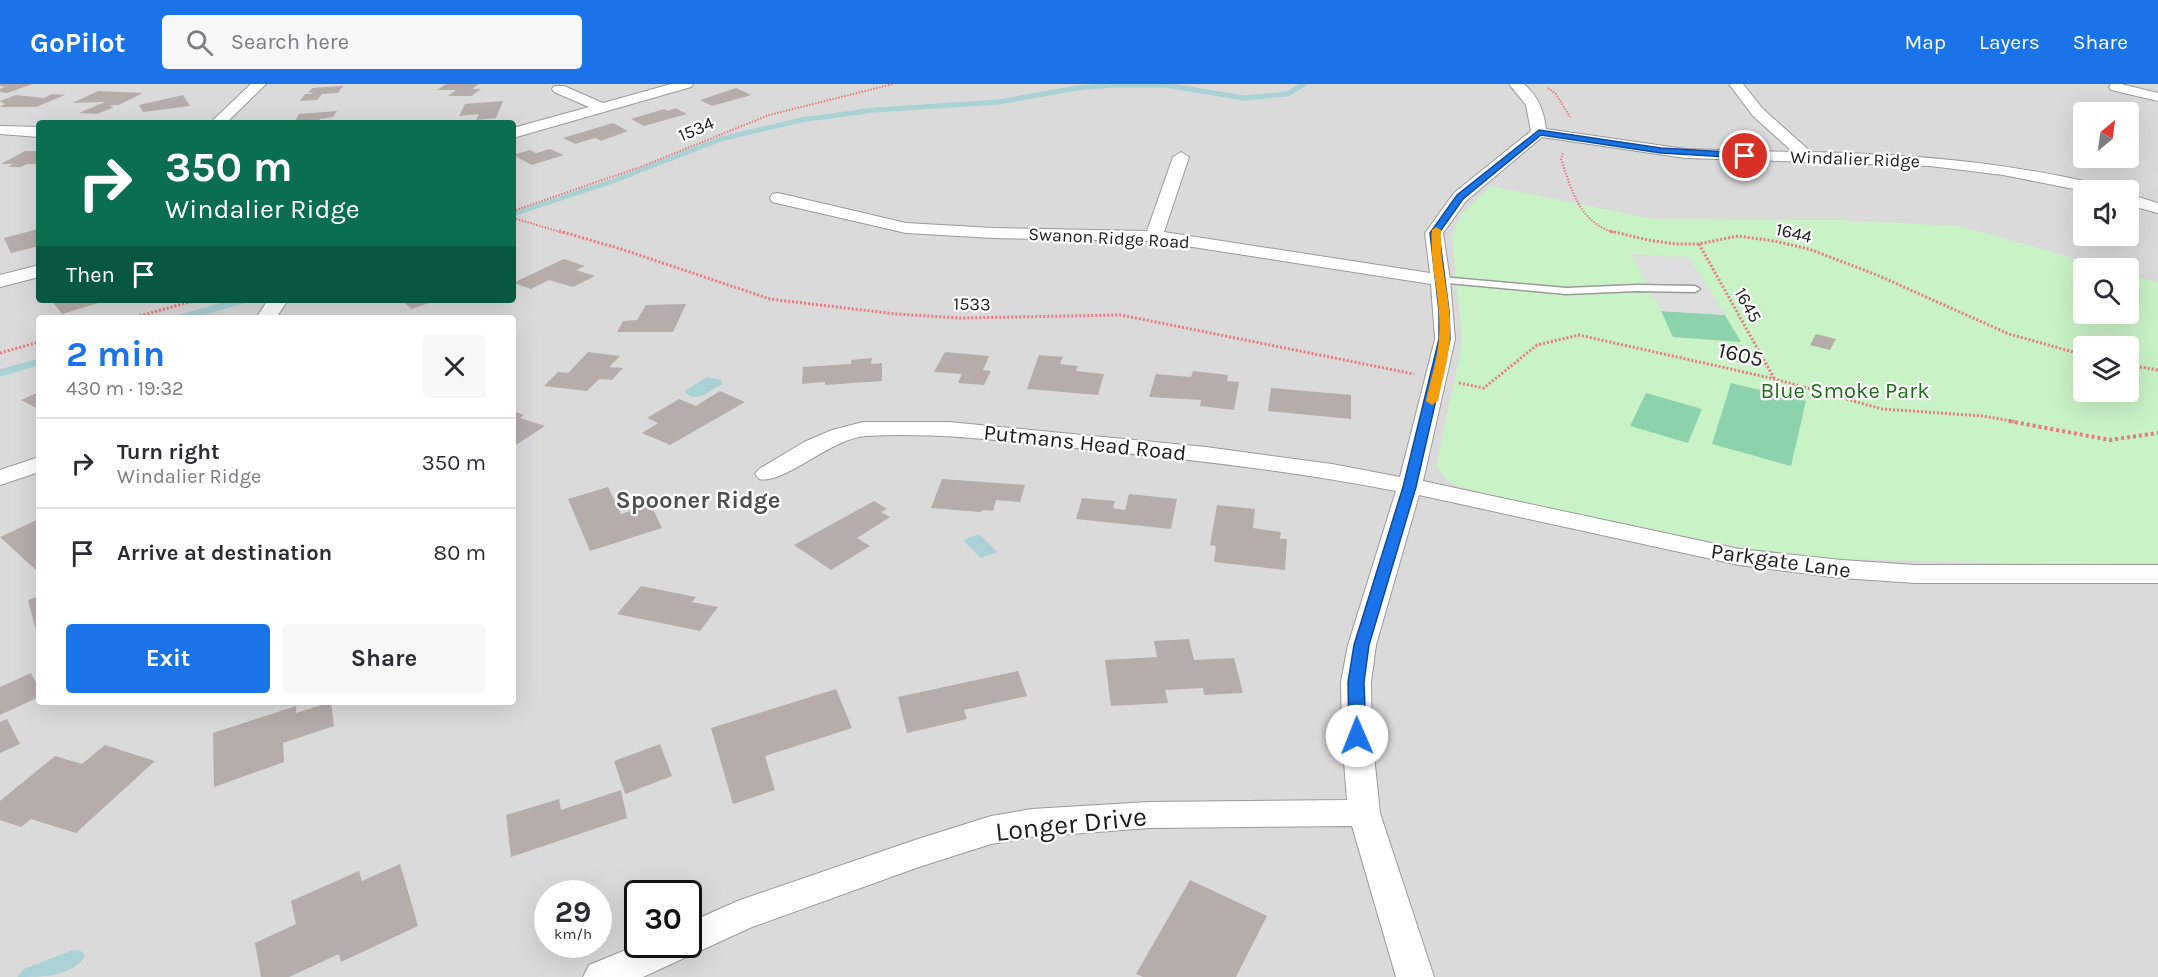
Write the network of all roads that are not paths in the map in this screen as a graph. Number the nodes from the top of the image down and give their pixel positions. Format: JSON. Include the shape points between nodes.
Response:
{"nodes":[{"id":1,"x":259,"y":84,"type":"edge"},
{"id":2,"x":686,"y":84,"type":"edge"},
{"id":3,"x":1516,"y":84,"type":"edge"},
{"id":4,"x":1736,"y":84,"type":"edge"},
{"id":5,"x":2116,"y":87,"type":"dead end"},
{"id":6,"x":559,"y":89,"type":"dead end"},
{"id":7,"x":2158,"y":98,"type":"edge"},
{"id":8,"x":603,"y":108,"type":"junction"},
{"id":9,"x":220,"y":120,"type":"edge"},
{"id":10,"x":0,"y":130,"type":"edge"},
{"id":11,"x":36,"y":132,"type":"edge"},
{"id":12,"x":516,"y":132,"type":"edge"},
{"id":13,"x":1539,"y":132,"type":"junction"},
{"id":14,"x":1181,"y":157,"type":"dead end"},
{"id":15,"x":1808,"y":157,"type":"junction"},
{"id":16,"x":2073,"y":184,"type":"edge"},
{"id":17,"x":778,"y":198,"type":"dead end"},
{"id":18,"x":2139,"y":202,"type":"edge"},
{"id":19,"x":2158,"y":208,"type":"edge"},
{"id":20,"x":1154,"y":236,"type":"junction"},
{"id":21,"x":36,"y":272,"type":"edge"},
{"id":22,"x":1441,"y":280,"type":"junction"},
{"id":23,"x":0,"y":281,"type":"edge"},
{"id":24,"x":1695,"y":289,"type":"dead end"},
{"id":25,"x":36,"y":466,"type":"edge"},
{"id":26,"x":767,"y":474,"type":"dead end"},
{"id":27,"x":0,"y":478,"type":"edge"},
{"id":28,"x":1410,"y":487,"type":"junction"},
{"id":29,"x":2158,"y":574,"type":"edge"},
{"id":30,"x":1364,"y":813,"type":"junction"},
{"id":31,"x":702,"y":934,"type":"edge"},
{"id":32,"x":647,"y":958,"type":"edge"},
{"id":33,"x":602,"y":977,"type":"edge"},
{"id":34,"x":1415,"y":977,"type":"edge"}],
"edges":[{"from":1,"to":9,"type":"street"},
{"from":2,"to":8,"type":"street"},
{"from":3,"to":13,"type":"street","via":[[1536,110]]},
{"from":4,"to":15,"type":"street","via":[[1739,92]]},
{"from":5,"to":7,"type":"street"},
{"from":6,"to":8,"type":"street"},
{"from":8,"to":12,"type":"street"},
{"from":10,"to":11,"type":"street"},
{"from":13,"to":15,"type":"street","name":"Windalier Ridge","via":[[1704,155]]},
{"from":13,"to":22,"type":"street","via":[[1460,197],[1434,233]]},
{"from":14,"to":20,"type":"street"},
{"from":15,"to":16,"type":"street","name":"Windalier Ridge","via":[[1972,166]]},
{"from":17,"to":20,"type":"street","name":"Swanon Ridge Road","via":[[873,222],[930,231]]},
{"from":18,"to":19,"type":"street"},
{"from":20,"to":22,"type":"street","name":"Swanon Ridge Road"},
{"from":21,"to":23,"type":"street"},
{"from":22,"to":24,"type":"lane","via":[[1566,291]]},
{"from":22,"to":28,"type":"street","via":[[1445,339]]},
{"from":25,"to":27,"type":"street"},
{"from":26,"to":28,"type":"street","name":"Putmans Head Road","via":[[840,435],[863,429],[920,427],[1206,454],[1332,471]]},
{"from":28,"to":29,"type":"street","name":"Parkgate Lane","via":[[1750,559],[1915,574]]},
{"from":28,"to":30,"type":"street","via":[[1362,645],[1356,682]]},
{"from":30,"to":31,"type":"street","name":"Longer Drive","via":[[1149,815],[1041,822],[991,830],[740,916]]},
{"from":30,"to":34,"type":"street"},
{"from":32,"to":33,"type":"street"}]}
